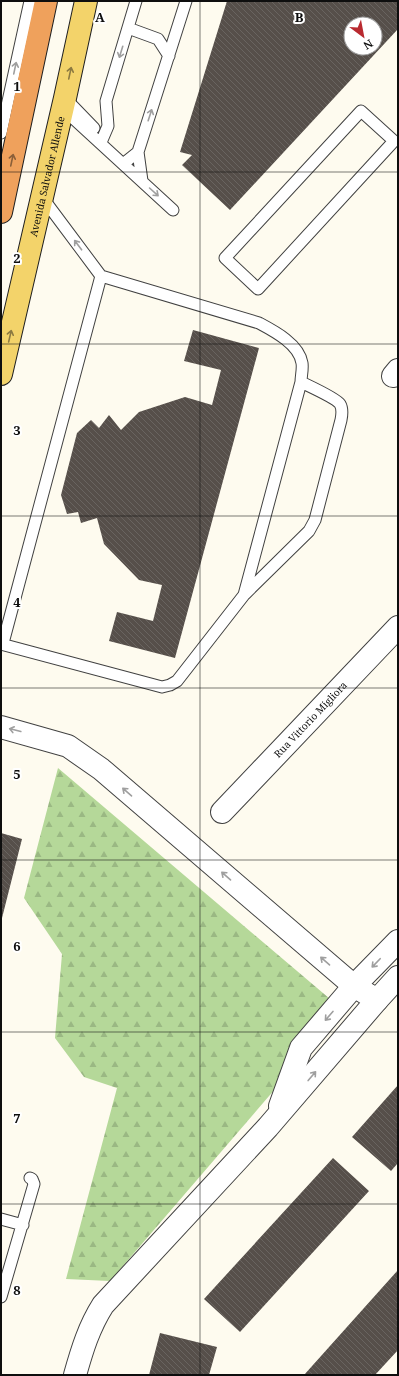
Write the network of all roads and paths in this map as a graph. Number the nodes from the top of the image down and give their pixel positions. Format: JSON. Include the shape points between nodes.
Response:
{"nodes":[{"id":1,"x":30,"y":1,"type":"edge"},
{"id":2,"x":46,"y":1,"type":"edge"},
{"id":3,"x":86,"y":1,"type":"edge"},
{"id":4,"x":136,"y":1,"type":"edge"},
{"id":5,"x":186,"y":1,"type":"edge"},
{"id":6,"x":128,"y":28,"type":"junction"},
{"id":7,"x":169,"y":56,"type":"junction"},
{"id":8,"x":64,"y":103,"type":"junction"},
{"id":9,"x":1,"y":133,"type":"edge"},
{"id":10,"x":138,"y":152,"type":"junction"},
{"id":11,"x":123,"y":164,"type":"junction"},
{"id":12,"x":142,"y":181,"type":"junction"},
{"id":13,"x":42,"y":197,"type":"junction"},
{"id":14,"x":174,"y":210,"type":"dead end"},
{"id":15,"x":1,"y":212,"type":"edge"},
{"id":16,"x":101,"y":276,"type":"junction"},
{"id":17,"x":258,"y":289,"type":"joint"},
{"id":18,"x":1,"y":374,"type":"edge"},
{"id":19,"x":301,"y":382,"type":"junction"},
{"id":20,"x":244,"y":595,"type":"junction"},
{"id":21,"x":398,"y":627,"type":"edge"},
{"id":22,"x":2,"y":643,"type":"edge"},
{"id":23,"x":1,"y":727,"type":"edge"},
{"id":24,"x":222,"y":812,"type":"dead end"},
{"id":25,"x":398,"y":941,"type":"edge"},
{"id":26,"x":398,"y":977,"type":"edge"},
{"id":27,"x":354,"y":986,"type":"junction"},
{"id":28,"x":377,"y":1000,"type":"junction"},
{"id":29,"x":268,"y":1127,"type":"junction"},
{"id":30,"x":30,"y":1178,"type":"dead end"},
{"id":31,"x":1,"y":1219,"type":"edge"},
{"id":32,"x":23,"y":1225,"type":"junction"},
{"id":33,"x":1,"y":1297,"type":"edge"},
{"id":34,"x":75,"y":1375,"type":"edge"}],
"edges":[{"from":9,"to":1,"type":"lane","one_way":true},
{"from":15,"to":2,"type":"highway","one_way":true},
{"from":8,"to":3,"type":"main road","name":"Avenida Salvador Allende","one_way":true},
{"from":4,"to":6,"type":"lane"},
{"from":5,"to":7,"type":"lane"},
{"from":6,"to":7,"type":"lane","via":[[158,39]]},
{"from":6,"to":8,"type":"lane","one_way":true,"via":[[106,101],[108,126],[102,140],[96,130]]},
{"from":10,"to":7,"type":"lane","one_way":true},
{"from":8,"to":11,"type":"lane"},
{"from":8,"to":13,"type":"main road","name":"Avenida Salvador Allende"},
{"from":10,"to":11,"type":"lane"},
{"from":10,"to":12,"type":"lane"},
{"from":11,"to":12,"type":"lane"},
{"from":12,"to":14,"type":"lane","one_way":true},
{"from":16,"to":13,"type":"lane","one_way":true},
{"from":18,"to":13,"type":"main road","name":"Avenida Salvador Allende","one_way":true},
{"from":16,"to":19,"type":"lane","via":[[259,323],[278,333],[296,350],[302,363]]},
{"from":16,"to":22,"type":"lane"},
{"from":17,"to":17,"type":"lane","via":[[394,141],[361,111],[225,258]]},
{"from":19,"to":20,"type":"lane"},
{"from":19,"to":20,"type":"lane","via":[[335,400],[340,404],[342,411],[315,520],[309,531]]},
{"from":20,"to":22,"type":"lane","via":[[176,681],[162,687]]},
{"from":21,"to":24,"type":"street","name":"Rua Vittorio Migliora"},
{"from":27,"to":23,"type":"street","one_way":true,"via":[[101,769],[68,746]]},
{"from":25,"to":27,"type":"street","one_way":true},
{"from":26,"to":28,"type":"street"},
{"from":27,"to":28,"type":"street"},
{"from":27,"to":29,"type":"street","one_way":true,"via":[[301,1048],[280,1106]]},
{"from":29,"to":28,"type":"street","one_way":true},
{"from":29,"to":34,"type":"street","via":[[103,1305],[88,1332]]},
{"from":30,"to":32,"type":"lane","via":[[34,1184]]},
{"from":31,"to":32,"type":"lane"},
{"from":32,"to":33,"type":"lane"}]}
